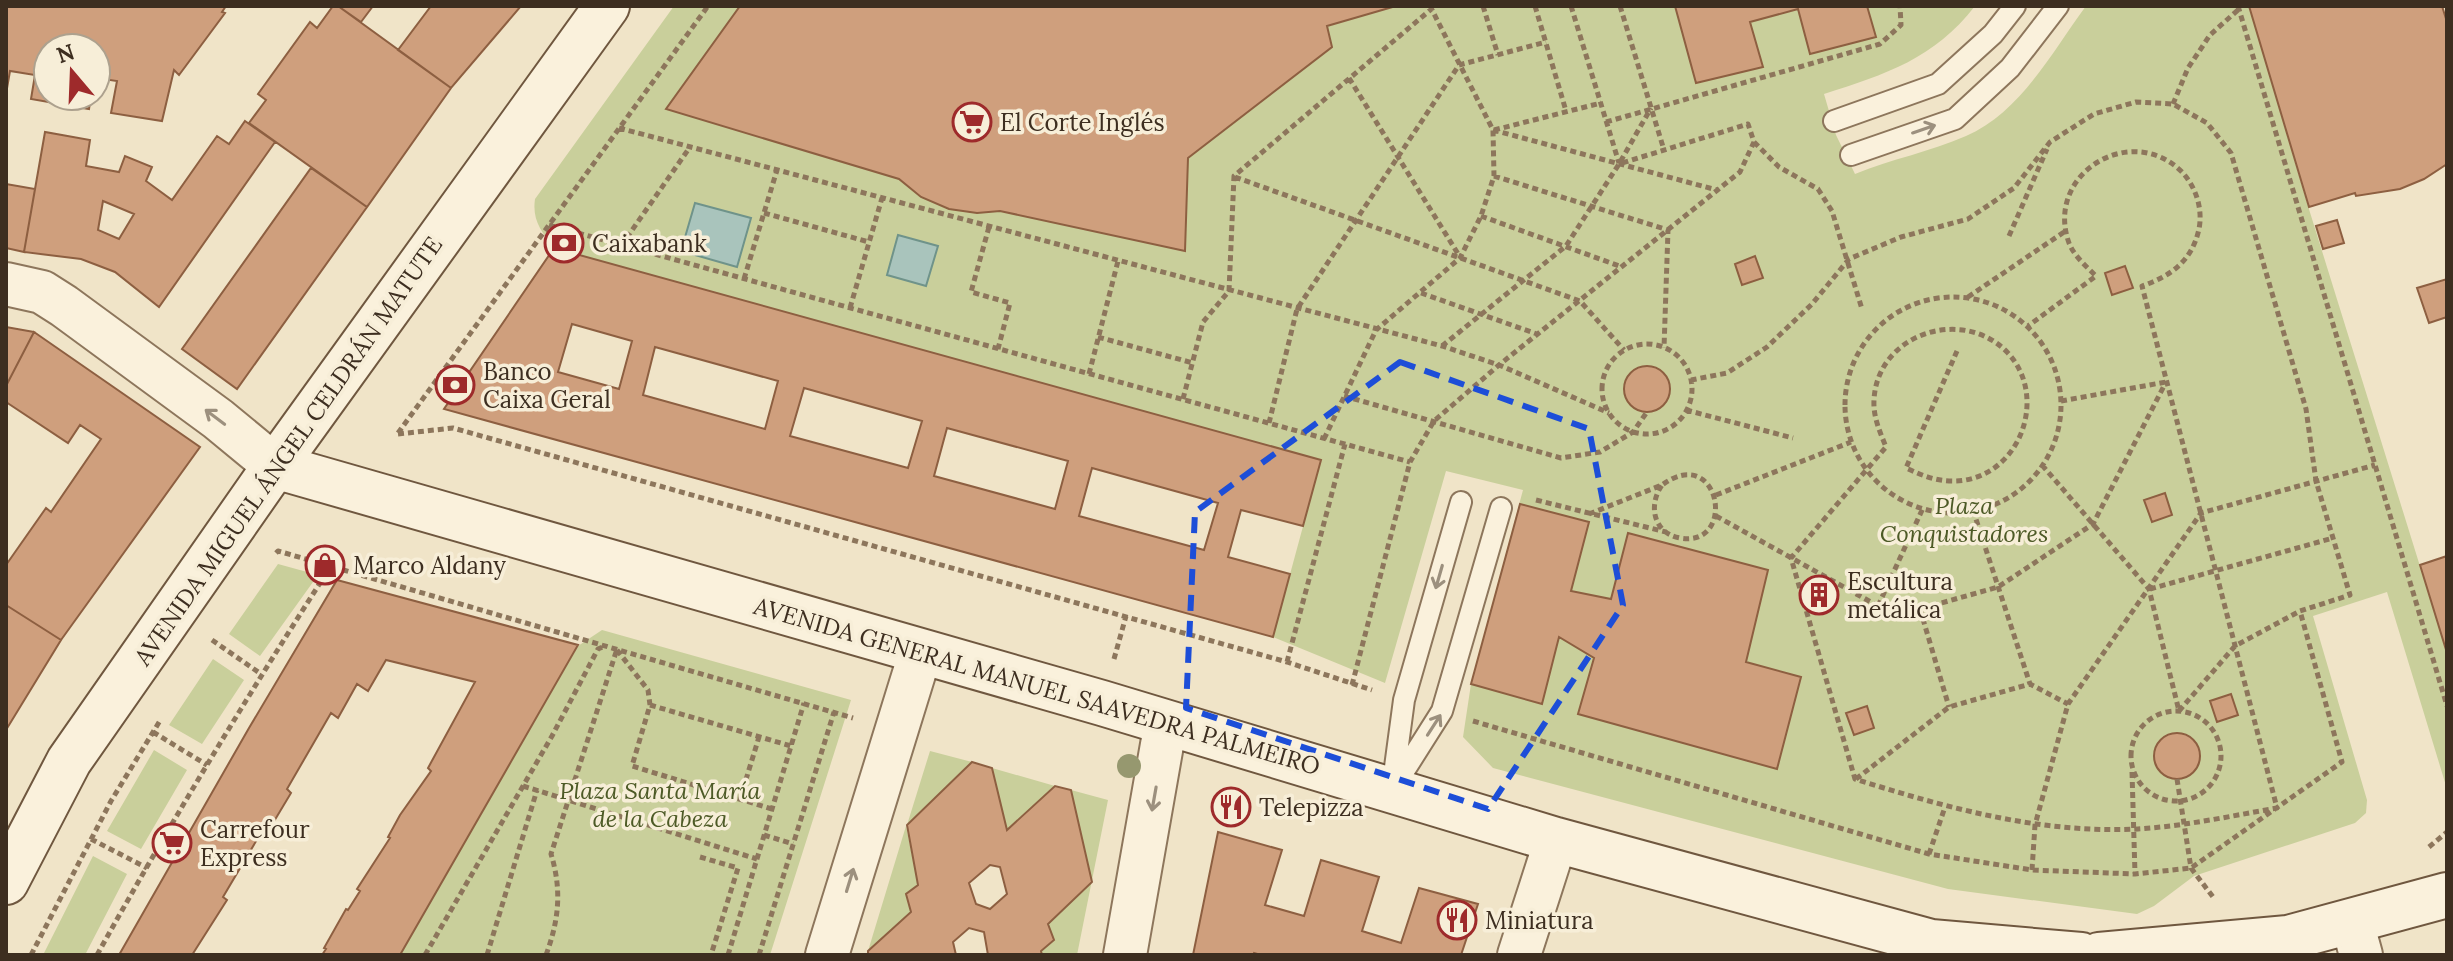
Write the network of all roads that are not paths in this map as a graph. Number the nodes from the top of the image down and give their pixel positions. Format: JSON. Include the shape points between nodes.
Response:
{"nodes":[{"id":1,"x":2015,"y":6,"type":"edge"},
{"id":2,"x":2058,"y":6,"type":"edge"},
{"id":3,"x":598,"y":19,"type":"edge"},
{"id":4,"x":1834,"y":121,"type":"dead end"},
{"id":5,"x":1851,"y":155,"type":"dead end"},
{"id":6,"x":6,"y":284,"type":"edge"},
{"id":7,"x":275,"y":466,"type":"junction"},
{"id":8,"x":1461,"y":502,"type":"dead end"},
{"id":9,"x":1501,"y":508,"type":"dead end"},
{"id":10,"x":921,"y":651,"type":"junction"},
{"id":11,"x":1166,"y":722,"type":"junction"},
{"id":12,"x":1392,"y":790,"type":"junction"},
{"id":13,"x":1556,"y":840,"type":"junction"},
{"id":14,"x":6,"y":882,"type":"edge"},
{"id":15,"x":2447,"y":895,"type":"edge"},
{"id":16,"x":2357,"y":938,"type":"edge"},
{"id":17,"x":1930,"y":949,"type":"edge"},
{"id":18,"x":827,"y":955,"type":"edge"},
{"id":19,"x":1125,"y":955,"type":"edge"},
{"id":20,"x":1519,"y":955,"type":"edge"},
{"id":21,"x":2081,"y":955,"type":"edge"},
{"id":22,"x":2099,"y":955,"type":"edge"}],
"edges":[{"from":1,"to":4,"type":"lane","via":[[1993,34],[1938,84]]},
{"from":5,"to":2,"type":"lane","one_way":true,"via":[[1955,119],[2010,68]]},
{"from":3,"to":7,"type":"street","name":"AVENIDA MIGUEL ÁNGEL CELDRÁN MATUTE"},
{"from":7,"to":6,"type":"street","one_way":true,"via":[[64,306],[42,292]]},
{"from":7,"to":10,"type":"street","name":"AVENIDA GENERAL MANUEL SAAVEDRA PALMEIRO"},
{"from":7,"to":14,"type":"street","name":"AVENIDA MIGUEL ÁNGEL CELDRÁN MATUTE","via":[[69,761]]},
{"from":8,"to":12,"type":"lane","one_way":true,"via":[[1404,700]]},
{"from":12,"to":9,"type":"lane","one_way":true,"via":[[1442,711]]},
{"from":10,"to":11,"type":"street","name":"AVENIDA GENERAL MANUEL SAAVEDRA PALMEIRO"},
{"from":18,"to":10,"type":"street","one_way":true},
{"from":11,"to":12,"type":"street","name":"AVENIDA GENERAL MANUEL SAAVEDRA PALMEIRO"},
{"from":11,"to":19,"type":"street","one_way":true},
{"from":12,"to":13,"type":"street","name":"AVENIDA GENERAL MANUEL SAAVEDRA PALMEIRO"},
{"from":13,"to":17,"type":"street","name":"AVENIDA GENERAL MANUEL SAAVEDRA PALMEIRO"},
{"from":13,"to":20,"type":"street"},
{"from":15,"to":16,"type":"street"},
{"from":16,"to":22,"type":"street","via":[[2288,938]]},
{"from":17,"to":21,"type":"street","name":"AVENIDA GENERAL MANUEL SAAVEDRA PALMEIRO"}]}
